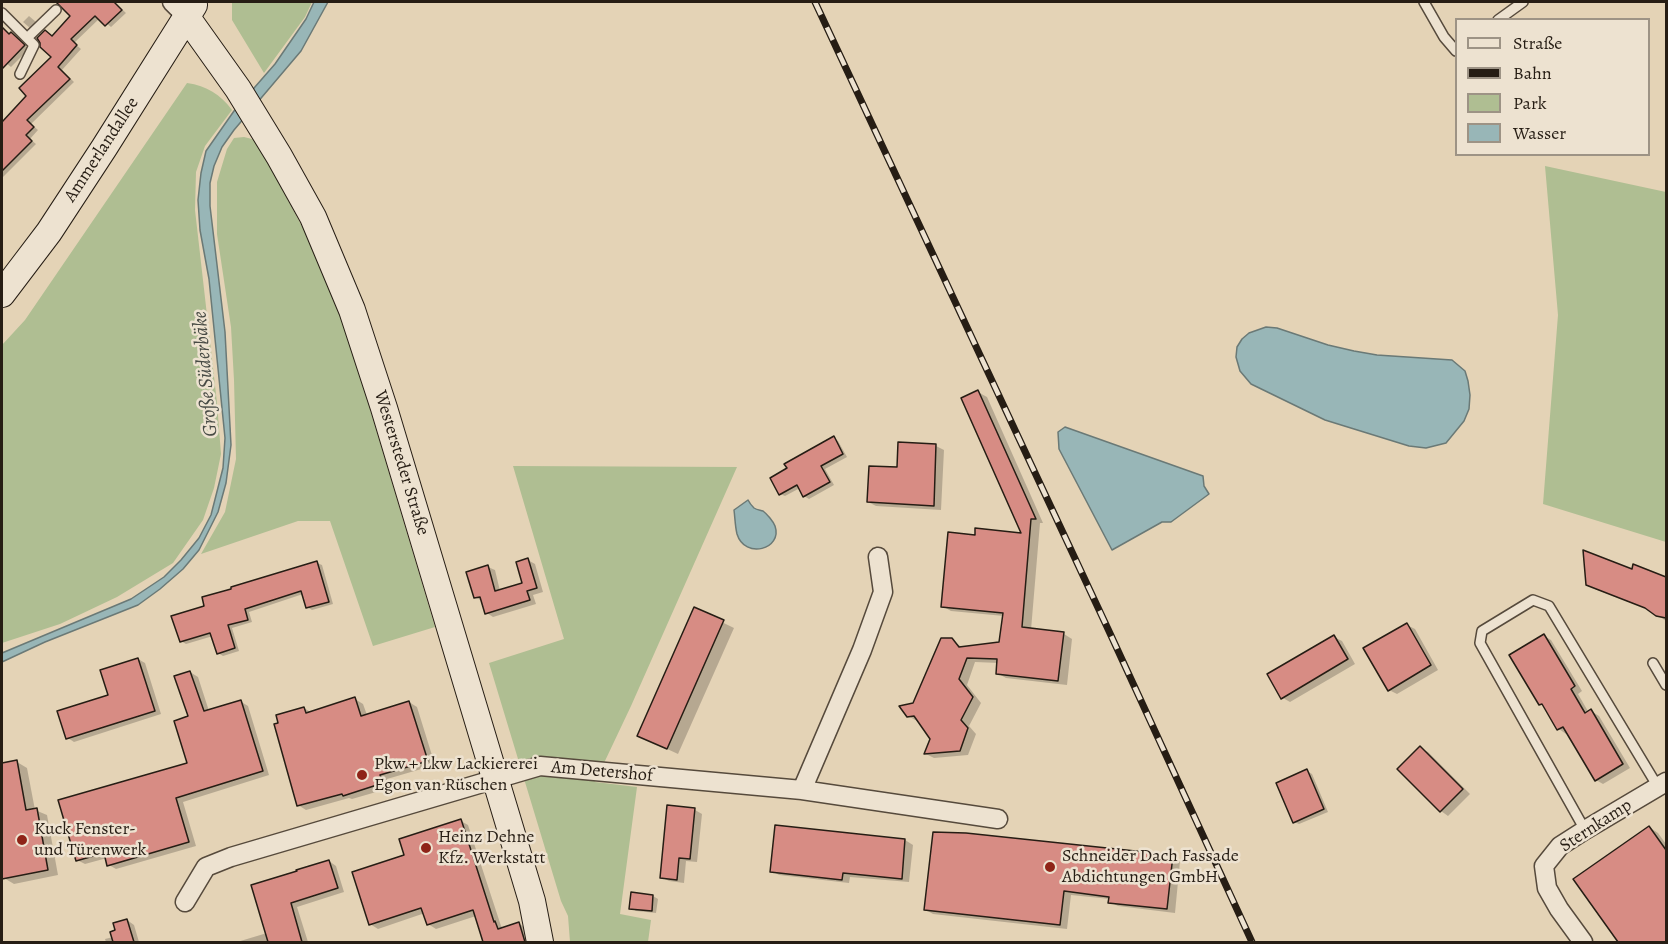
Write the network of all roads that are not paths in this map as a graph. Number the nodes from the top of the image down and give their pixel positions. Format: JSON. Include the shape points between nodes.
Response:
{"nodes":[{"id":1,"x":1424,"y":2,"type":"edge"},
{"id":2,"x":1523,"y":2,"type":"edge"},
{"id":3,"x":185,"y":6,"type":"edge"},
{"id":4,"x":56,"y":10,"type":"dead end"},
{"id":5,"x":2,"y":13,"type":"edge"},
{"id":6,"x":1501,"y":18,"type":"edge"},
{"id":7,"x":27,"y":38,"type":"junction"},
{"id":8,"x":1455,"y":50,"type":"edge"},
{"id":9,"x":20,"y":75,"type":"dead end"},
{"id":10,"x":2,"y":294,"type":"edge"},
{"id":11,"x":878,"y":557,"type":"dead end"},
{"id":12,"x":1653,"y":663,"type":"dead end"},
{"id":13,"x":1666,"y":685,"type":"edge"},
{"id":14,"x":495,"y":779,"type":"junction"},
{"id":15,"x":1662,"y":784,"type":"edge"},
{"id":16,"x":802,"y":790,"type":"junction"},
{"id":17,"x":998,"y":819,"type":"dead end"},
{"id":18,"x":1585,"y":830,"type":"junction"},
{"id":19,"x":185,"y":902,"type":"dead end"},
{"id":20,"x":540,"y":942,"type":"edge"},
{"id":21,"x":1583,"y":942,"type":"edge"}],
"edges":[{"from":1,"to":8,"type":"lane"},
{"from":2,"to":6,"type":"lane"},
{"from":3,"to":10,"type":"main road","name":"Ammerlandallee","via":[[116,130],[49,232]]},
{"from":3,"to":14,"type":"main road","name":"Westersteder Straße","via":[[258,120],[313,217],[352,310]]},
{"from":4,"to":7,"type":"lane"},
{"from":5,"to":7,"type":"lane"},
{"from":7,"to":9,"type":"lane","via":[[34,45]]},
{"from":11,"to":16,"type":"street","via":[[883,592]]},
{"from":12,"to":13,"type":"lane"},
{"from":14,"to":16,"type":"street","name":"Am Detershof","via":[[540,766]]},
{"from":14,"to":19,"type":"street","name":"Am Detershof","via":[[231,857],[206,867]]},
{"from":14,"to":20,"type":"main road","name":"Westersteder Straße","via":[[532,901]]},
{"from":15,"to":18,"type":"street","name":"Sternkamp"},
{"from":15,"to":18,"type":"lane","via":[[1548,606],[1533,600],[1482,631],[1480,643]]},
{"from":16,"to":17,"type":"street","name":"Am Detershof"},
{"from":18,"to":21,"type":"street","name":"Sternkamp","via":[[1560,846],[1544,866],[1546,888]]}]}
